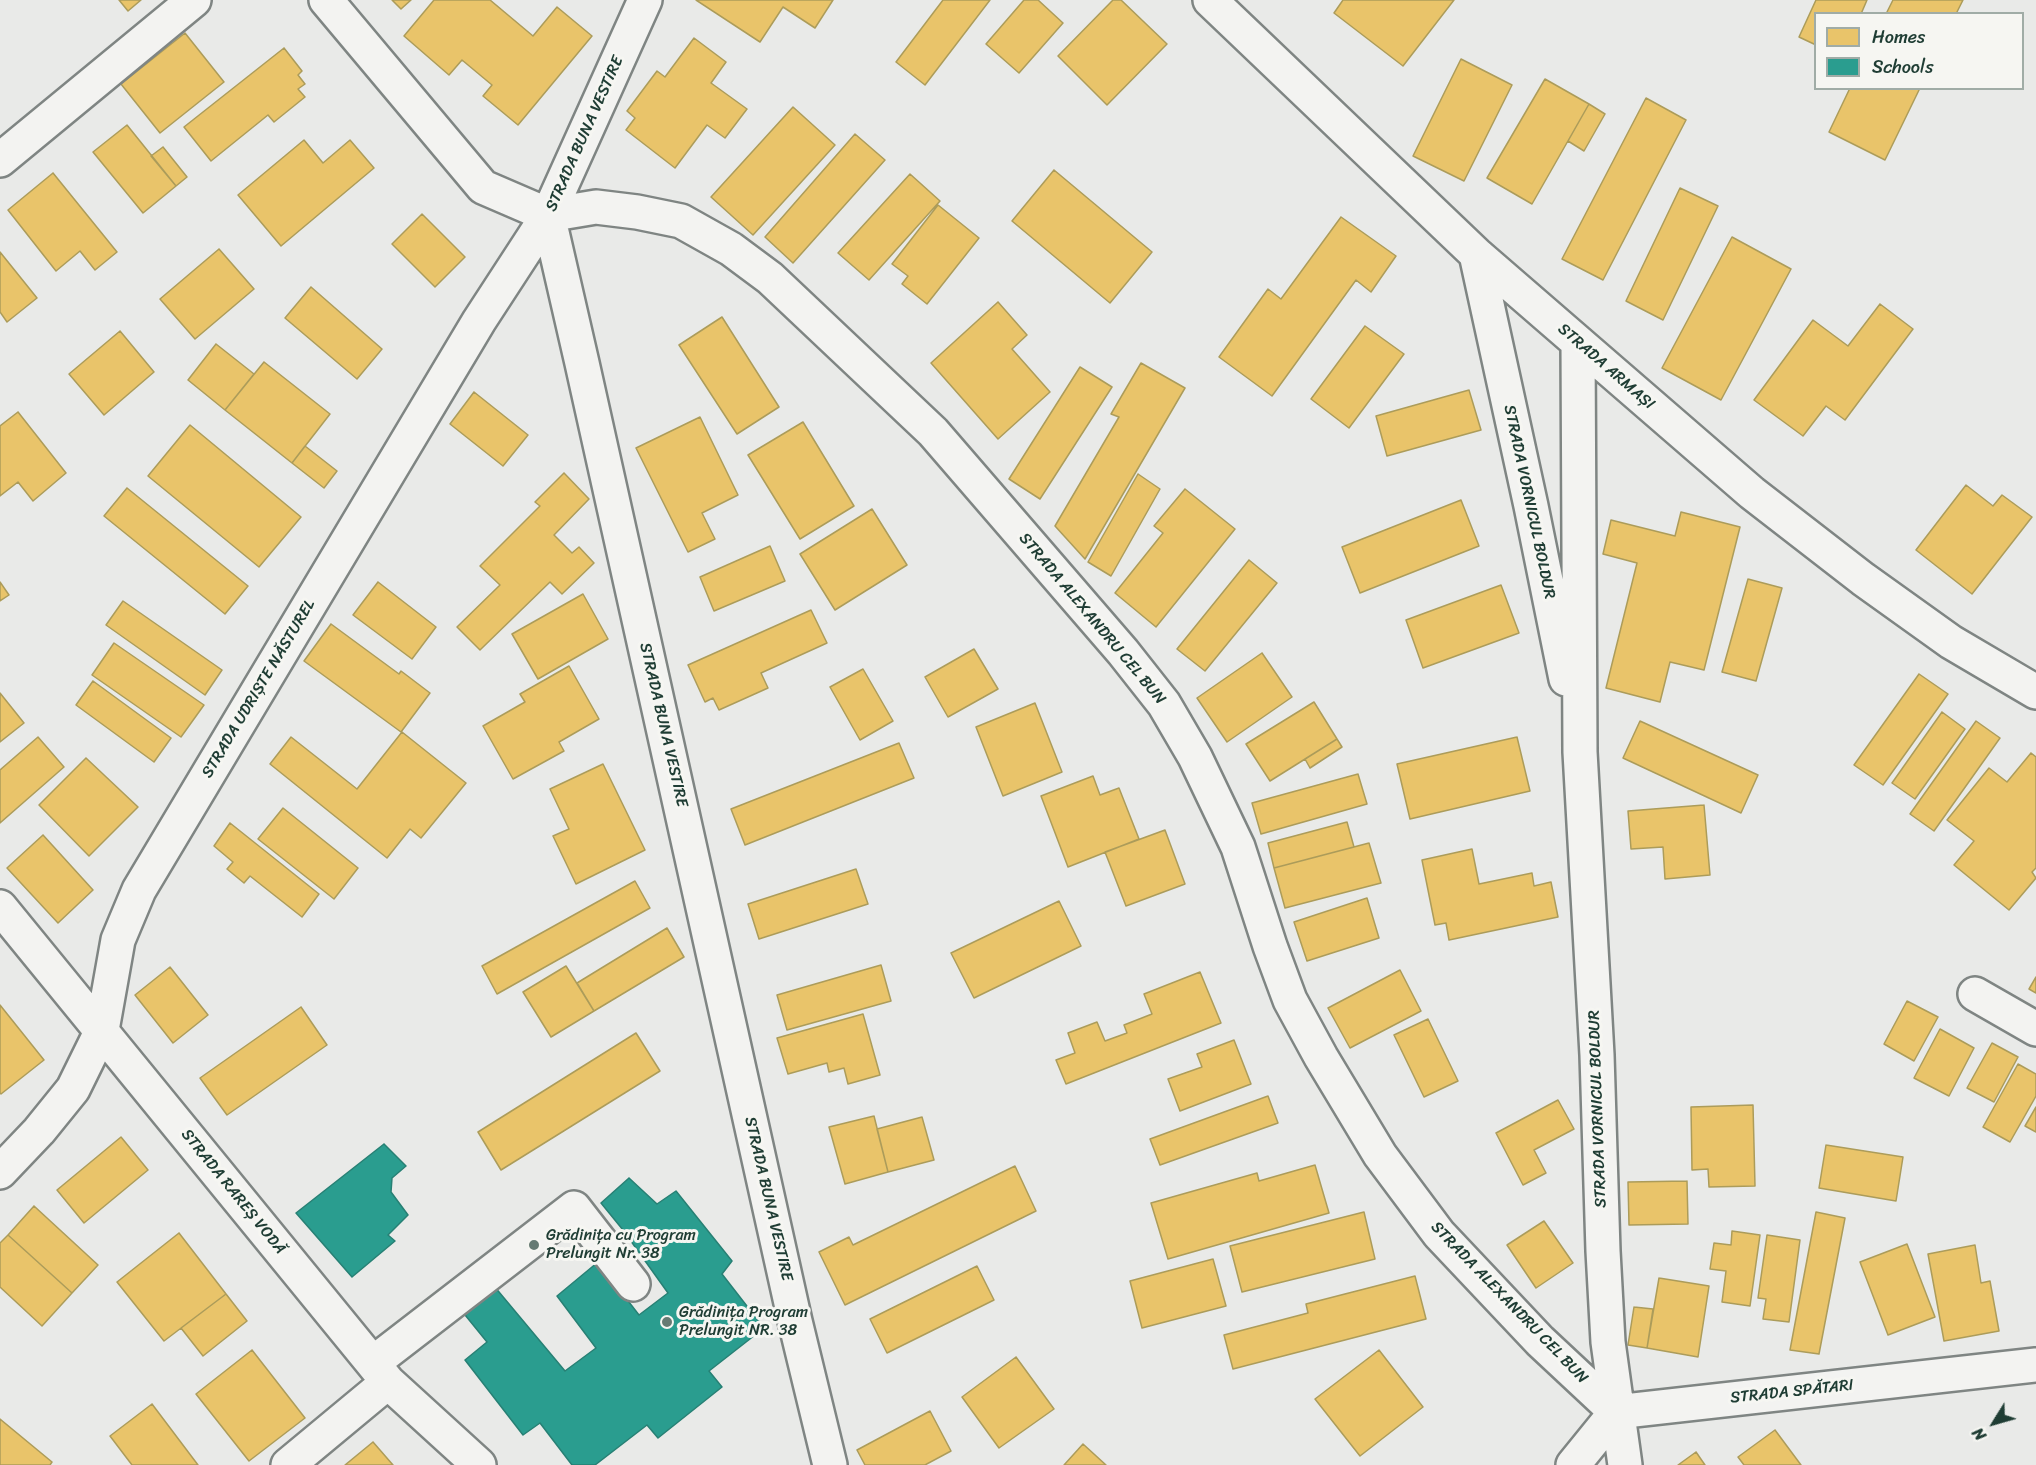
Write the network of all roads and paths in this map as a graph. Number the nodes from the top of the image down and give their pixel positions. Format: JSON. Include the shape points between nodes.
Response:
{"nodes":[{"id":1,"x":194,"y":0,"type":"edge"},
{"id":2,"x":326,"y":0,"type":"edge"},
{"id":3,"x":645,"y":0,"type":"edge"},
{"id":4,"x":1210,"y":0,"type":"edge"},
{"id":5,"x":0,"y":160,"type":"edge"},
{"id":6,"x":548,"y":215,"type":"junction"},
{"id":7,"x":1476,"y":254,"type":"junction"},
{"id":8,"x":1578,"y":343,"type":"junction"},
{"id":9,"x":2036,"y":692,"type":"edge"},
{"id":10,"x":1580,"y":752,"type":"junction"},
{"id":11,"x":0,"y":907,"type":"edge"},
{"id":12,"x":1975,"y":994,"type":"dead end"},
{"id":13,"x":2036,"y":1029,"type":"edge"},
{"id":14,"x":102,"y":1030,"type":"junction"},
{"id":15,"x":0,"y":1172,"type":"edge"},
{"id":16,"x":633,"y":1284,"type":"dead end"},
{"id":17,"x":2036,"y":1365,"type":"edge"},
{"id":18,"x":380,"y":1373,"type":"junction"},
{"id":19,"x":1616,"y":1412,"type":"junction"},
{"id":20,"x":288,"y":1465,"type":"edge"},
{"id":21,"x":479,"y":1465,"type":"edge"},
{"id":22,"x":830,"y":1465,"type":"edge"},
{"id":23,"x":1573,"y":1465,"type":"edge"},
{"id":24,"x":1625,"y":1465,"type":"edge"}],
"edges":[{"from":1,"to":5,"type":"street"},
{"from":2,"to":6,"type":"street","via":[[483,187]]},
{"from":3,"to":6,"type":"street","name":"STRADA BUNA VESTIRE"},
{"from":4,"to":7,"type":"street","name":"STRADA ARMAȘI"},
{"from":6,"to":14,"type":"street","name":"STRADA UDRIȘTE NĂSTUREL","via":[[479,321],[139,890],[118,940]]},
{"from":6,"to":19,"type":"street","name":"STRADA ALEXANDRU CEL BUN","via":[[596,207],[637,212],[681,221],[731,249],[770,278],[933,432],[1164,704],[1195,757],[1238,848],[1290,1000],[1380,1155],[1439,1234],[1540,1341]]},
{"from":6,"to":22,"type":"street","name":"STRADA BUNA VESTIRE"},
{"from":7,"to":8,"type":"street","name":"STRADA ARMAȘI"},
{"from":7,"to":10,"type":"street","name":"STRADA VORNICUL BOLDUR"},
{"from":8,"to":9,"type":"street","name":"STRADA ARMAȘI","via":[[1752,493],[1863,579],[1952,642]]},
{"from":8,"to":10,"type":"street","name":"STRADA VORNICUL BOLDUR"},
{"from":10,"to":19,"type":"street","name":"STRADA VORNICUL BOLDUR","via":[[1597,1055],[1604,1285]]},
{"from":11,"to":14,"type":"street","name":"STRADA RAREȘ VODĂ"},
{"from":12,"to":13,"type":"street"},
{"from":14,"to":15,"type":"street","name":"STRADA UDRIȘTE NĂSTUREL","via":[[73,1089]]},
{"from":14,"to":18,"type":"street","name":"STRADA RAREȘ VODĂ"},
{"from":16,"to":18,"type":"street","via":[[574,1208]]},
{"from":17,"to":19,"type":"street","name":"STRADA SPĂTARI"},
{"from":18,"to":20,"type":"street"},
{"from":18,"to":21,"type":"street","name":"STRADA RAREȘ VODĂ"},
{"from":19,"to":23,"type":"street"},
{"from":19,"to":24,"type":"street","name":"STRADA VORNICUL BOLDUR"}]}
